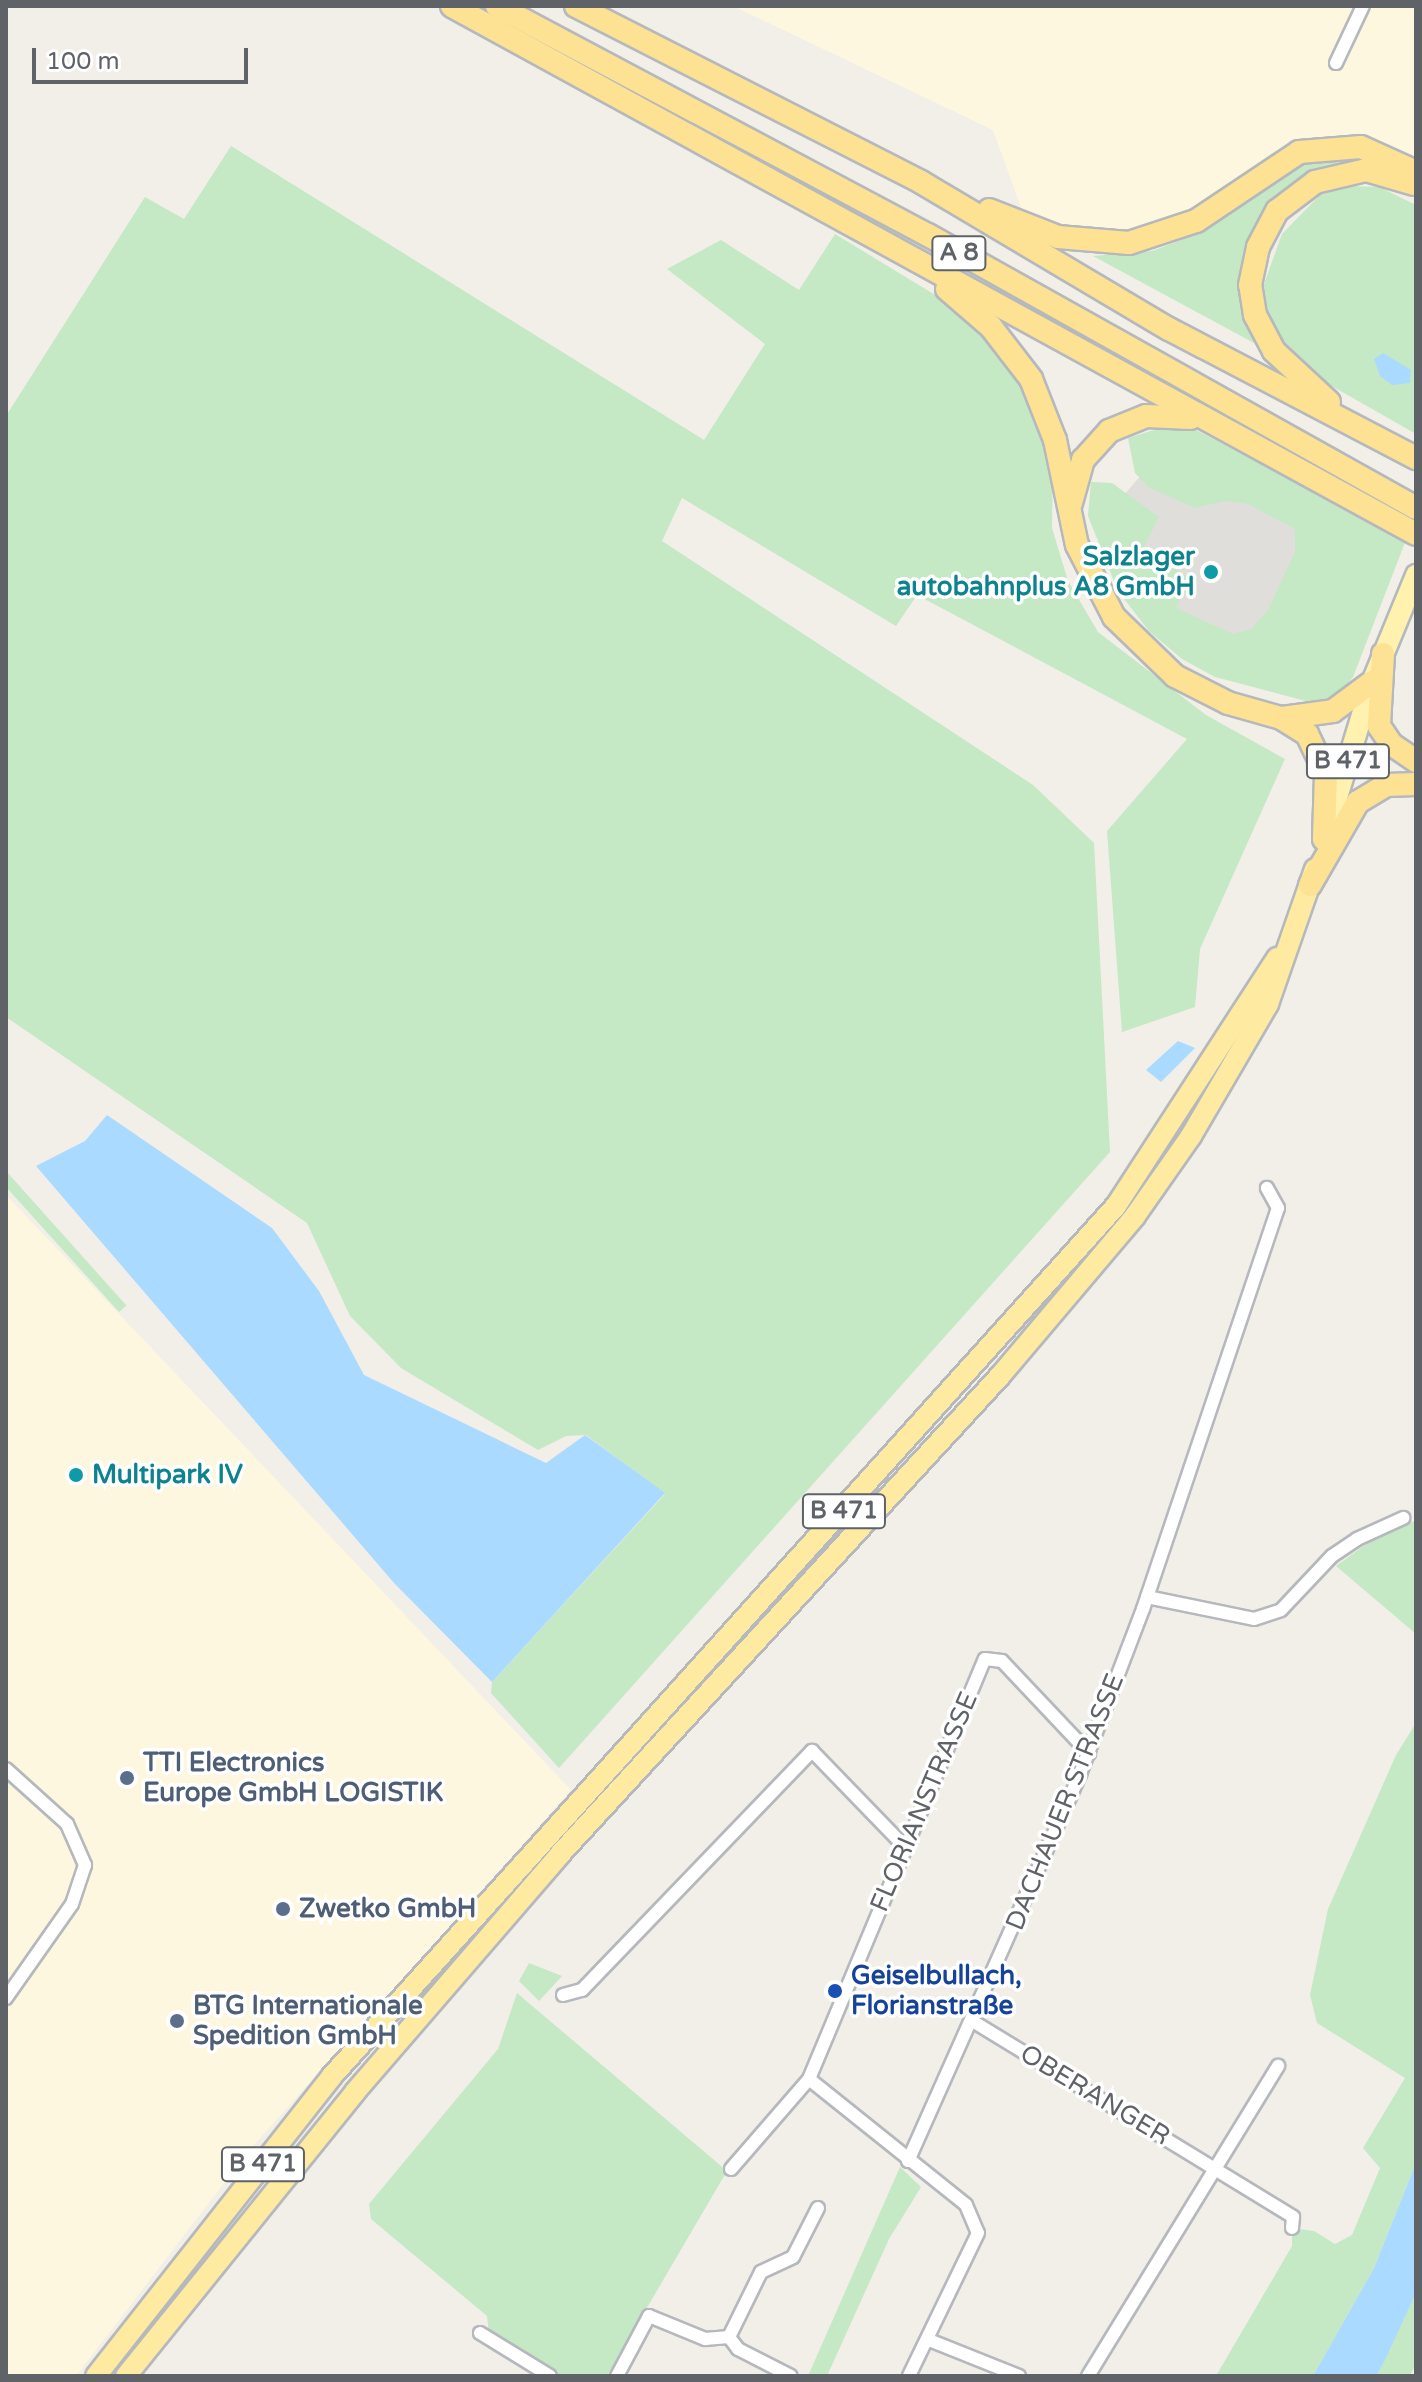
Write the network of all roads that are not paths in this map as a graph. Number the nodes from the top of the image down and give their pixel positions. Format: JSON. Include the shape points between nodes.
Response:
{"nodes":[{"id":1,"x":452,"y":6,"type":"edge"},
{"id":2,"x":497,"y":6,"type":"edge"},
{"id":3,"x":576,"y":6,"type":"edge"},
{"id":4,"x":1363,"y":6,"type":"edge"},
{"id":5,"x":1336,"y":63,"type":"dead end"},
{"id":6,"x":1416,"y":172,"type":"edge"},
{"id":7,"x":921,"y":182,"type":"junction"},
{"id":8,"x":1416,"y":185,"type":"edge"},
{"id":9,"x":896,"y":249,"type":"junction"},
{"id":10,"x":1347,"y":420,"type":"junction"},
{"id":11,"x":1216,"y":426,"type":"junction"},
{"id":12,"x":1416,"y":458,"type":"edge"},
{"id":13,"x":1416,"y":508,"type":"edge"},
{"id":14,"x":1070,"y":516,"type":"junction"},
{"id":15,"x":1416,"y":534,"type":"edge"},
{"id":16,"x":1416,"y":575,"type":"edge"},
{"id":17,"x":1383,"y":654,"type":"junction"},
{"id":18,"x":1372,"y":682,"type":"junction"},
{"id":19,"x":1281,"y":718,"type":"junction"},
{"id":20,"x":1416,"y":761,"type":"edge"},
{"id":21,"x":1416,"y":784,"type":"edge"},
{"id":22,"x":1324,"y":839,"type":"junction"},
{"id":23,"x":1310,"y":885,"type":"junction"},
{"id":24,"x":1292,"y":935,"type":"junction"},
{"id":25,"x":1267,"y":1188,"type":"dead end"},
{"id":26,"x":1403,"y":1518,"type":"dead end"},
{"id":27,"x":1147,"y":1597,"type":"junction"},
{"id":28,"x":1089,"y":1753,"type":"junction"},
{"id":29,"x":6,"y":1769,"type":"edge"},
{"id":30,"x":904,"y":1846,"type":"junction"},
{"id":31,"x":563,"y":1995,"type":"dead end"},
{"id":32,"x":6,"y":1998,"type":"edge"},
{"id":33,"x":974,"y":2022,"type":"junction"},
{"id":34,"x":1278,"y":2066,"type":"dead end"},
{"id":35,"x":809,"y":2079,"type":"junction"},
{"id":36,"x":908,"y":2161,"type":"junction"},
{"id":37,"x":731,"y":2169,"type":"dead end"},
{"id":38,"x":1216,"y":2169,"type":"junction"},
{"id":39,"x":818,"y":2208,"type":"dead end"},
{"id":40,"x":1292,"y":2228,"type":"dead end"},
{"id":41,"x":480,"y":2333,"type":"dead end"},
{"id":42,"x":729,"y":2337,"type":"junction"},
{"id":43,"x":929,"y":2340,"type":"junction"},
{"id":44,"x":96,"y":2376,"type":"edge"},
{"id":45,"x":126,"y":2376,"type":"edge"},
{"id":46,"x":550,"y":2376,"type":"edge"},
{"id":47,"x":617,"y":2376,"type":"edge"},
{"id":48,"x":791,"y":2376,"type":"edge"},
{"id":49,"x":909,"y":2376,"type":"edge"},
{"id":50,"x":1019,"y":2376,"type":"edge"},
{"id":51,"x":1088,"y":2376,"type":"edge"}],
"edges":[{"from":1,"to":9,"type":"highway"},
{"from":2,"to":13,"type":"highway","number":"A 8","via":[[928,235]]},
{"from":3,"to":7,"type":"highway","number":"A 8"},
{"from":4,"to":5,"type":"street"},
{"from":6,"to":7,"type":"highway","via":[[1361,147],[1317,148],[1275,164],[1175,232],[1106,244],[1058,237]]},
{"from":7,"to":10,"type":"highway","number":"A 8","via":[[1169,329]]},
{"from":8,"to":10,"type":"highway","via":[[1366,170],[1315,182],[1277,211],[1251,266],[1251,299],[1274,351]]},
{"from":9,"to":11,"type":"highway"},
{"from":9,"to":14,"type":"highway","via":[[976,312],[1019,361],[1048,418]]},
{"from":10,"to":12,"type":"highway","number":"A 8"},
{"from":11,"to":14,"type":"highway","via":[[1168,414],[1146,416],[1109,431],[1083,460]]},
{"from":11,"to":15,"type":"highway"},
{"from":14,"to":19,"type":"highway","via":[[1099,595],[1148,655],[1200,691]]},
{"from":16,"to":17,"type":"main road","number":"B 471"},
{"from":17,"to":18,"type":"main road","number":"B 471"},
{"from":17,"to":20,"type":"highway","via":[[1379,726],[1391,744]]},
{"from":18,"to":19,"type":"highway","via":[[1333,711]]},
{"from":18,"to":22,"type":"main road","number":"B 471"},
{"from":19,"to":22,"type":"highway","via":[[1307,734],[1323,758]]},
{"from":21,"to":23,"type":"highway","via":[[1386,785],[1358,802]]},
{"from":22,"to":23,"type":"highway","number":"B 471"},
{"from":23,"to":24,"type":"highway","number":"B 471"},
{"from":24,"to":44,"type":"highway","number":"B 471","via":[[1116,1206],[332,2076]]},
{"from":24,"to":45,"type":"highway","number":"B 471","via":[[1268,1004],[1239,1059],[1135,1216],[1000,1376],[561,1853],[355,2092]]},
{"from":25,"to":27,"type":"street","name":"DACHAUER STRASSE","via":[[1278,1208]]},
{"from":26,"to":27,"type":"street","via":[[1357,1539],[1332,1556],[1281,1610],[1254,1619]]},
{"from":27,"to":28,"type":"street","name":"DACHAUER STRASSE"},
{"from":28,"to":30,"type":"street","name":"FLORIANSTRASSE","via":[[1002,1661],[985,1659]]},
{"from":28,"to":33,"type":"street","name":"DACHAUER STRASSE"},
{"from":29,"to":32,"type":"street","via":[[67,1824],[85,1865],[72,1904]]},
{"from":30,"to":31,"type":"street","via":[[812,1751],[582,1990]]},
{"from":30,"to":35,"type":"street","name":"FLORIANSTRASSE"},
{"from":33,"to":36,"type":"street","name":"DACHAUER STRASSE"},
{"from":33,"to":38,"type":"street","name":"OBERANGER"},
{"from":34,"to":38,"type":"street"},
{"from":35,"to":36,"type":"street"},
{"from":35,"to":37,"type":"street","name":"FLORIANSTRASSE"},
{"from":36,"to":43,"type":"street","via":[[966,2205],[978,2233]]},
{"from":38,"to":40,"type":"street","name":"OBERANGER","via":[[1293,2217]]},
{"from":38,"to":51,"type":"street"},
{"from":39,"to":42,"type":"street","via":[[793,2257],[761,2272]]},
{"from":41,"to":46,"type":"street"},
{"from":42,"to":47,"type":"street","via":[[705,2339],[649,2316]]},
{"from":42,"to":48,"type":"street","via":[[738,2349]]},
{"from":43,"to":49,"type":"street"},
{"from":43,"to":50,"type":"street"}]}
